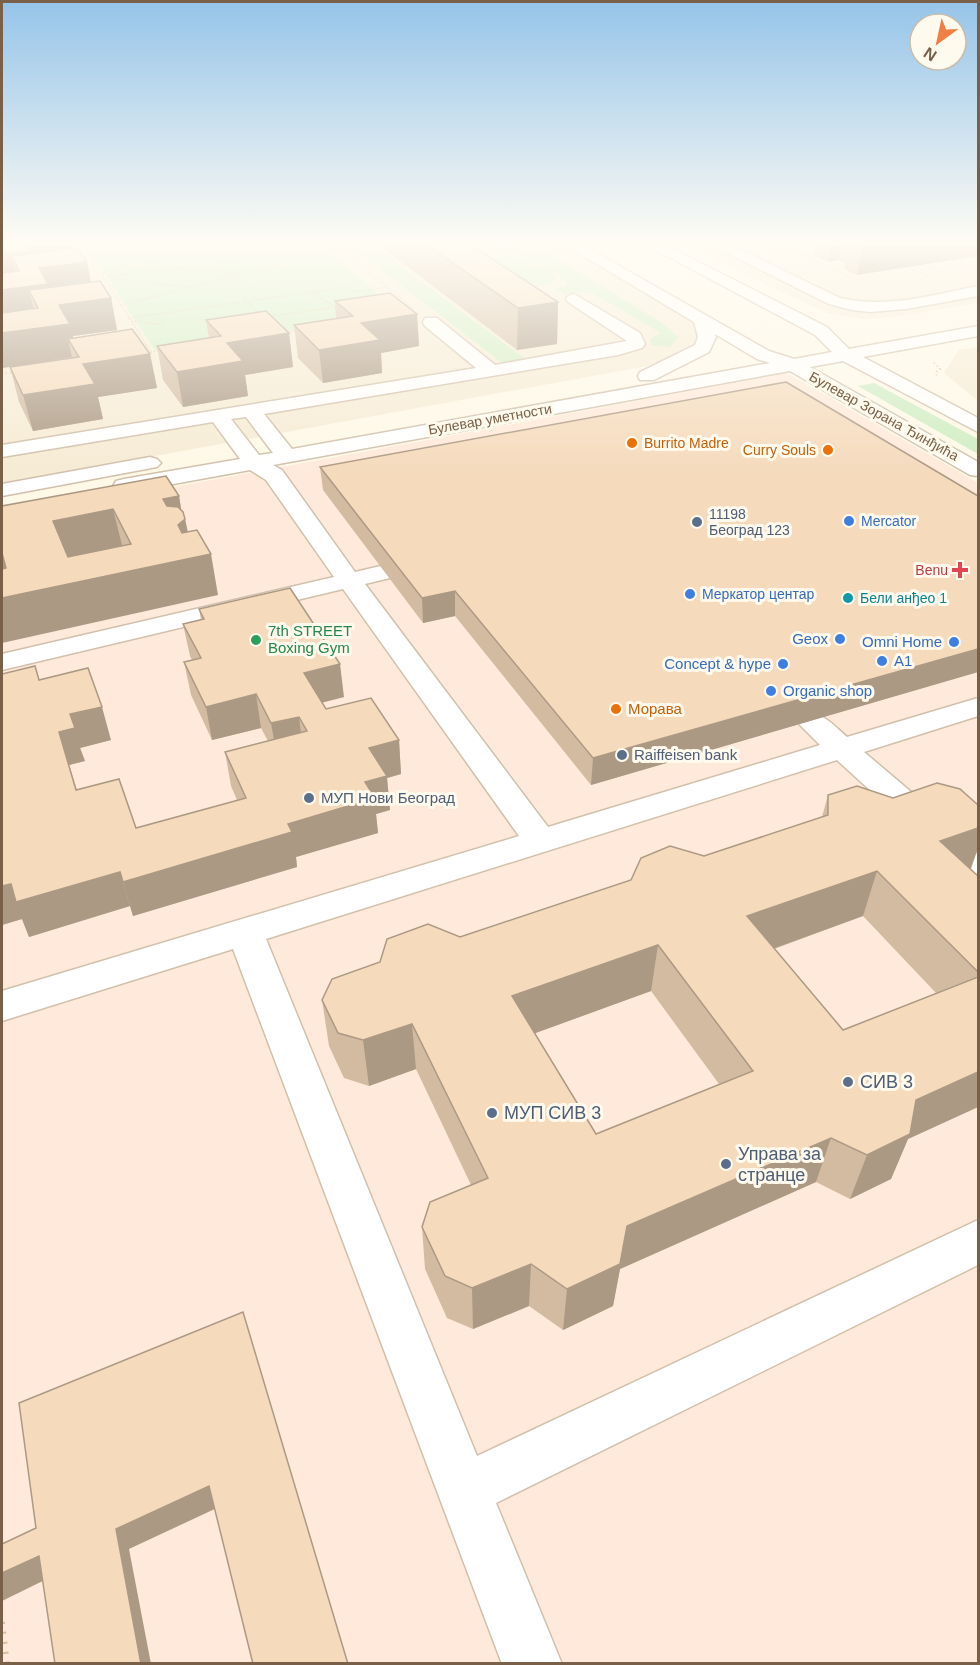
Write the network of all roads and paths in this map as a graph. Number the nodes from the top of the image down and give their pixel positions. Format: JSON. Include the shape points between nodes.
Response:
{"nodes":[{"id":1,"x":131,"y":321,"type":"edge"},
{"id":2,"x":139,"y":321,"type":"edge"},
{"id":3,"x":266,"y":321,"type":"edge"},
{"id":4,"x":608,"y":321,"type":"edge"},
{"id":5,"x":702,"y":321,"type":"edge"},
{"id":6,"x":704,"y":321,"type":"edge"},
{"id":7,"x":801,"y":321,"type":"edge"},
{"id":8,"x":828,"y":321,"type":"edge"},
{"id":9,"x":947,"y":321,"type":"edge"},
{"id":10,"x":431,"y":322,"type":"dead end"},
{"id":11,"x":840,"y":324,"type":"dead end"},
{"id":12,"x":163,"y":325,"type":"dead end"},
{"id":13,"x":270,"y":325,"type":"edge"},
{"id":14,"x":301,"y":330,"type":"edge"},
{"id":15,"x":978,"y":331,"type":"edge"},
{"id":16,"x":277,"y":334,"type":"edge"},
{"id":17,"x":948,"y":337,"type":"junction"},
{"id":18,"x":830,"y":342,"type":"junction"},
{"id":19,"x":162,"y":350,"type":"edge"},
{"id":20,"x":763,"y":355,"type":"junction"},
{"id":21,"x":844,"y":355,"type":"junction"},
{"id":22,"x":791,"y":364,"type":"junction"},
{"id":23,"x":24,"y":370,"type":"edge"},
{"id":24,"x":490,"y":370,"type":"junction"},
{"id":25,"x":2,"y":374,"type":"edge"},
{"id":26,"x":647,"y":376,"type":"junction"},
{"id":27,"x":671,"y":386,"type":"junction"},
{"id":28,"x":771,"y":388,"type":"edge"},
{"id":29,"x":809,"y":396,"type":"edge"},
{"id":30,"x":926,"y":398,"type":"junction"},
{"id":31,"x":251,"y":410,"type":"junction"},
{"id":32,"x":875,"y":411,"type":"junction"},
{"id":33,"x":218,"y":415,"type":"junction"},
{"id":34,"x":978,"y":426,"type":"edge"},
{"id":35,"x":441,"y":428,"type":"junction"},
{"id":36,"x":493,"y":438,"type":"edge"},
{"id":37,"x":2,"y":451,"type":"edge"},
{"id":38,"x":248,"y":455,"type":"junction"},
{"id":39,"x":279,"y":457,"type":"junction"},
{"id":40,"x":978,"y":470,"type":"edge"},
{"id":41,"x":2,"y":490,"type":"edge"},
{"id":42,"x":2,"y":509,"type":"edge"},
{"id":43,"x":382,"y":568,"type":"edge"},
{"id":44,"x":346,"y":576,"type":"junction"},
{"id":45,"x":2,"y":662,"type":"edge"},
{"id":46,"x":978,"y":707,"type":"edge"},
{"id":47,"x":823,"y":717,"type":"edge"},
{"id":48,"x":844,"y":748,"type":"junction"},
{"id":49,"x":936,"y":832,"type":"edge"},
{"id":50,"x":540,"y":840,"type":"junction"},
{"id":51,"x":244,"y":930,"type":"junction"},
{"id":52,"x":2,"y":1006,"type":"edge"},
{"id":53,"x":978,"y":1242,"type":"edge"},
{"id":54,"x":463,"y":1491,"type":"junction"},
{"id":55,"x":2,"y":1622,"type":"edge"},
{"id":56,"x":7,"y":1664,"type":"edge"},
{"id":57,"x":532,"y":1664,"type":"edge"}],
"edges":[{"from":1,"to":19,"type":"path","via":[[151,352]]},
{"from":2,"to":12,"type":"path"},
{"from":3,"to":13,"type":"path"},
{"from":4,"to":24,"type":"street","via":[[634,337],[636,344]]},
{"from":5,"to":26,"type":"street","via":[[707,336],[703,348]]},
{"from":6,"to":20,"type":"street","name":"Булевар Зорана Ђинђића"},
{"from":7,"to":18,"type":"street","via":[[821,331]]},
{"from":8,"to":11,"type":"street"},
{"from":9,"to":18,"type":"street","name":"Булевар уметности"},
{"from":10,"to":24,"type":"street"},
{"from":14,"to":16,"type":"path"},
{"from":15,"to":17,"type":"street","name":"Булевар уметности"},
{"from":17,"to":21,"type":"street","name":"Булевар уметности"},
{"from":17,"to":30,"type":"street","via":[[927,346],[916,365]]},
{"from":18,"to":20,"type":"street","name":"Булевар уметности"},
{"from":18,"to":21,"type":"street"},
{"from":20,"to":22,"type":"street","name":"Булевар Зорана Ђинђића"},
{"from":20,"to":26,"type":"street","name":"Булевар уметности"},
{"from":21,"to":22,"type":"street","name":"Булевар уметности"},
{"from":21,"to":30,"type":"street"},
{"from":22,"to":27,"type":"street","name":"Булевар уметности"},
{"from":22,"to":32,"type":"street","name":"Булевар Зорана Ђинђића"},
{"from":23,"to":25,"type":"path"},
{"from":24,"to":31,"type":"street"},
{"from":26,"to":39,"type":"street","name":"Булевар уметности"},
{"from":27,"to":28,"type":"street"},
{"from":27,"to":35,"type":"street","name":"Булевар уметности","via":[[529,420]]},
{"from":29,"to":32,"type":"street"},
{"from":30,"to":34,"type":"street"},
{"from":31,"to":33,"type":"street"},
{"from":31,"to":39,"type":"street"},
{"from":32,"to":40,"type":"street","name":"Булевар Зорана Ђинђића"},
{"from":33,"to":37,"type":"street"},
{"from":33,"to":38,"type":"street"},
{"from":35,"to":36,"type":"street"},
{"from":35,"to":39,"type":"street","name":"Булевар уметности"},
{"from":38,"to":39,"type":"street"},
{"from":38,"to":39,"type":"street","name":"Булевар уметности"},
{"from":38,"to":41,"type":"street","name":"Булевар уметности"},
{"from":38,"to":42,"type":"street","name":"Булевар уметности"},
{"from":39,"to":44,"type":"street"},
{"from":43,"to":44,"type":"street"},
{"from":44,"to":45,"type":"street"},
{"from":44,"to":50,"type":"street"},
{"from":46,"to":48,"type":"street"},
{"from":47,"to":48,"type":"street","via":[[816,727]]},
{"from":48,"to":49,"type":"street"},
{"from":48,"to":50,"type":"street"},
{"from":50,"to":51,"type":"street"},
{"from":51,"to":52,"type":"street"},
{"from":51,"to":54,"type":"street"},
{"from":53,"to":54,"type":"street"},
{"from":54,"to":57,"type":"street"},
{"from":55,"to":56,"type":"path"}]}
